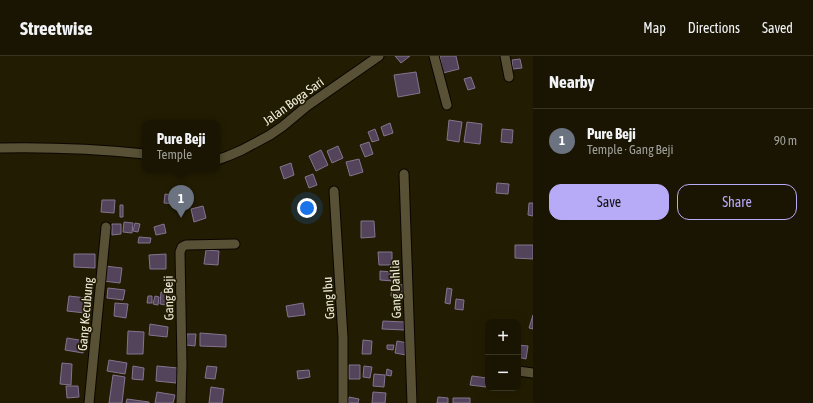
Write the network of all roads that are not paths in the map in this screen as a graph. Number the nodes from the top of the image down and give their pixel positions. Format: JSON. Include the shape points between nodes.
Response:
{"nodes":[{"id":1,"x":379,"y":56,"type":"edge"},
{"id":2,"x":434,"y":56,"type":"edge"},
{"id":3,"x":505,"y":56,"type":"edge"},
{"id":4,"x":509,"y":77,"type":"dead end"},
{"id":5,"x":447,"y":105,"type":"dead end"},
{"id":6,"x":0,"y":148,"type":"edge"},
{"id":7,"x":142,"y":154,"type":"edge"},
{"id":8,"x":220,"y":159,"type":"edge"},
{"id":9,"x":404,"y":174,"type":"dead end"},
{"id":10,"x":334,"y":191,"type":"dead end"},
{"id":11,"x":106,"y":227,"type":"dead end"},
{"id":12,"x":235,"y":244,"type":"dead end"},
{"id":13,"x":521,"y":371,"type":"edge"},
{"id":14,"x":533,"y":373,"type":"edge"},
{"id":15,"x":89,"y":403,"type":"edge"},
{"id":16,"x":181,"y":403,"type":"edge"},
{"id":17,"x":343,"y":403,"type":"edge"},
{"id":18,"x":412,"y":403,"type":"edge"}],
"edges":[{"from":1,"to":8,"type":"street","name":"Jalan Boga Sari","via":[[270,135]]},
{"from":2,"to":5,"type":"street"},
{"from":3,"to":4,"type":"street"},
{"from":6,"to":7,"type":"street","via":[[41,147]]},
{"from":9,"to":18,"type":"street","name":"Gang Dahlia"},
{"from":10,"to":17,"type":"street","name":"Gang Ibu","via":[[343,338]]},
{"from":11,"to":15,"type":"street","name":"Gang Kecubung"},
{"from":12,"to":16,"type":"street","name":"Gang Beji","via":[[186,245],[180,252]]},
{"from":13,"to":14,"type":"street"}]}
